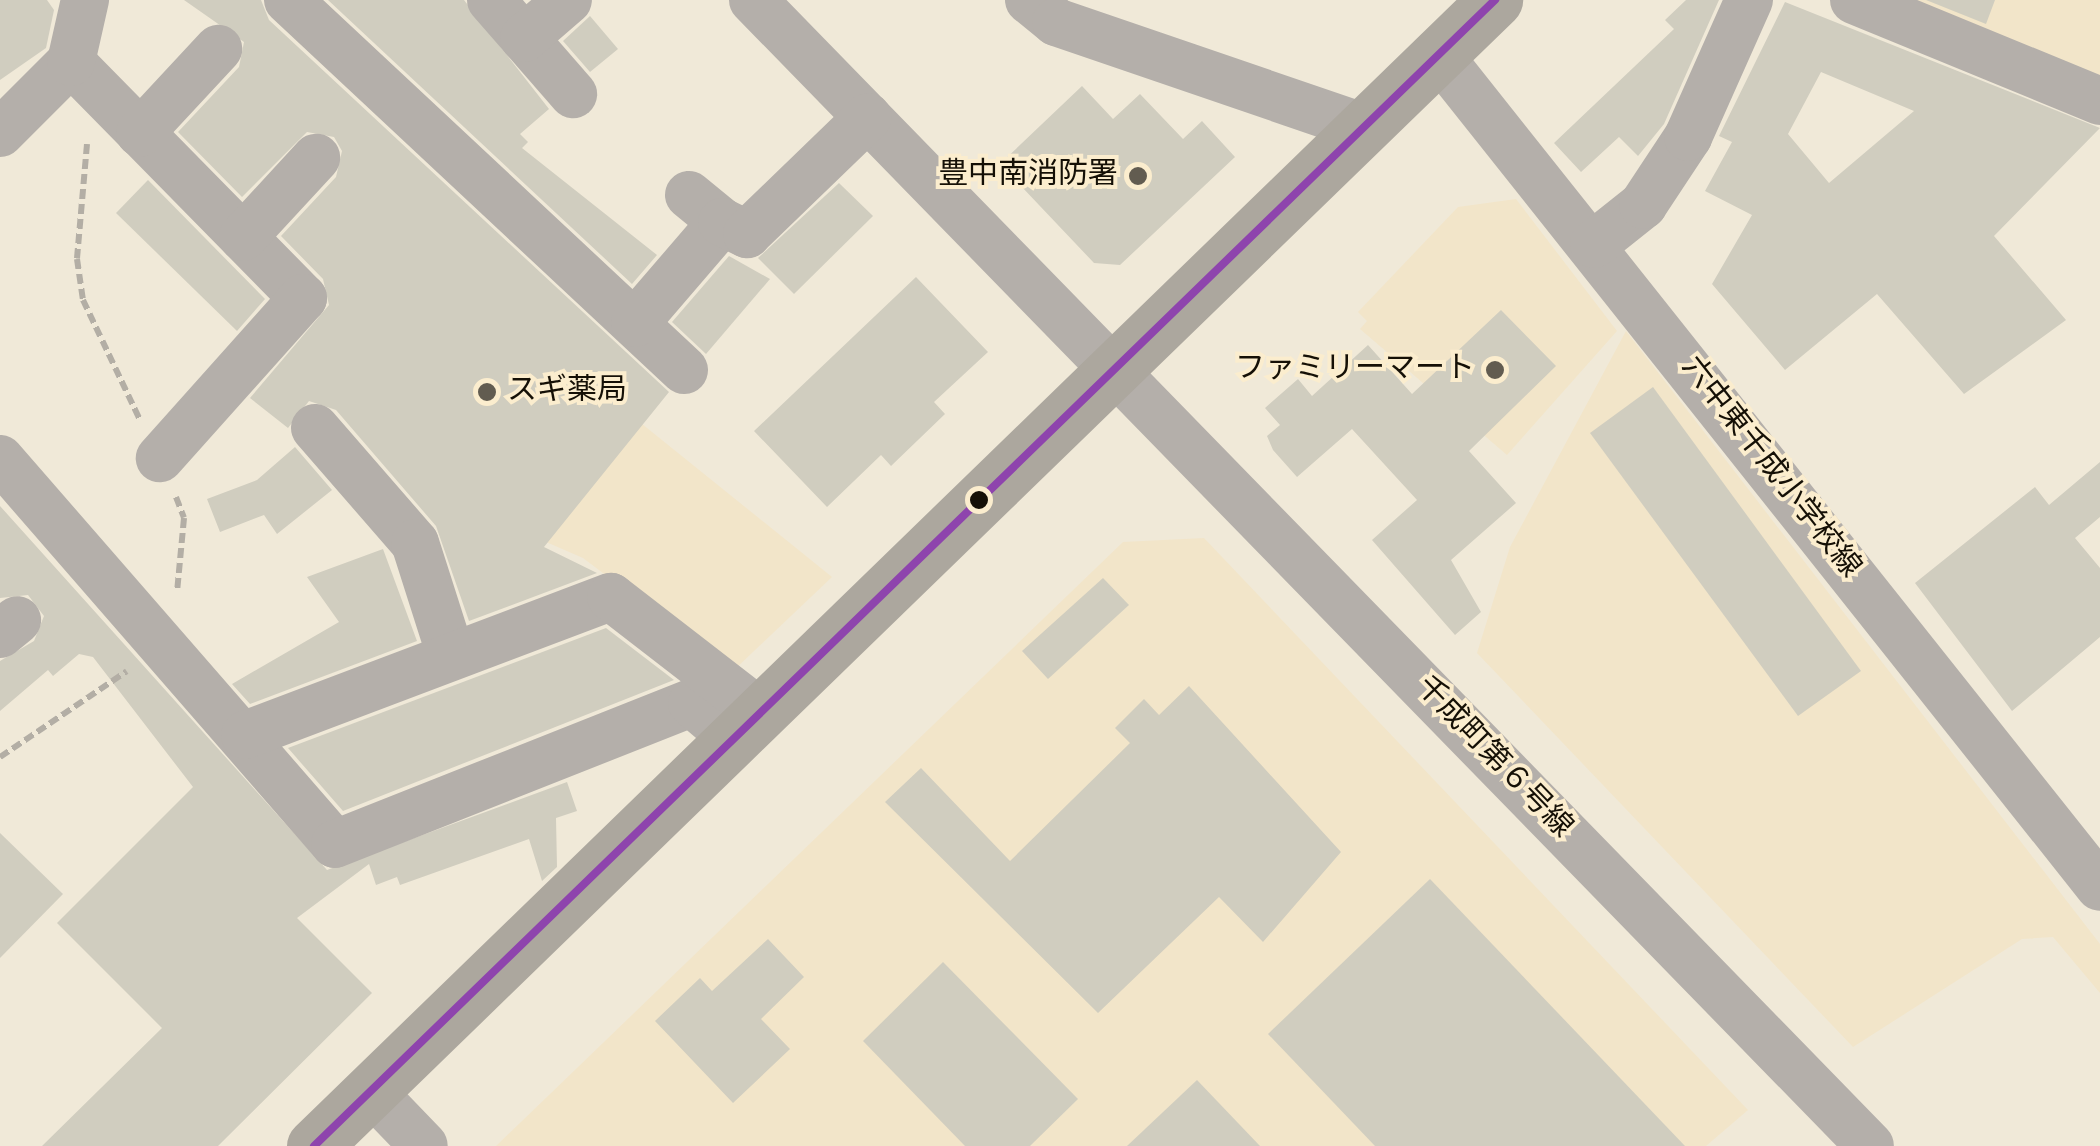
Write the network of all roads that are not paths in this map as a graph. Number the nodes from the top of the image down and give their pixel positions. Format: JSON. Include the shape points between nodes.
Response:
{"nodes":[{"id":1,"x":288,"y":0,"type":"edge"},
{"id":2,"x":491,"y":0,"type":"edge"},
{"id":3,"x":568,"y":0,"type":"edge"},
{"id":4,"x":753,"y":0,"type":"edge"},
{"id":5,"x":1030,"y":0,"type":"edge"},
{"id":6,"x":1496,"y":0,"type":"edge"},
{"id":7,"x":1749,"y":0,"type":"edge"},
{"id":8,"x":1854,"y":0,"type":"edge"},
{"id":9,"x":81,"y":35,"type":"edge"},
{"id":10,"x":524,"y":38,"type":"junction"},
{"id":11,"x":218,"y":49,"type":"dead end"},
{"id":12,"x":1437,"y":53,"type":"junction"},
{"id":13,"x":573,"y":94,"type":"dead end"},
{"id":14,"x":2100,"y":101,"type":"edge"},
{"id":15,"x":868,"y":118,"type":"junction"},
{"id":16,"x":1362,"y":127,"type":"junction"},
{"id":17,"x":0,"y":133,"type":"edge"},
{"id":18,"x":140,"y":133,"type":"junction"},
{"id":19,"x":316,"y":158,"type":"dead end"},
{"id":20,"x":242,"y":237,"type":"junction"},
{"id":21,"x":1594,"y":244,"type":"junction"},
{"id":22,"x":635,"y":323,"type":"junction"},
{"id":23,"x":684,"y":370,"type":"dead end"},
{"id":24,"x":1115,"y":370,"type":"junction"},
{"id":25,"x":315,"y":428,"type":"dead end"},
{"id":26,"x":160,"y":458,"type":"road end"},
{"id":27,"x":0,"y":460,"type":"edge"},
{"id":28,"x":451,"y":656,"type":"junction"},
{"id":29,"x":747,"y":725,"type":"junction"},
{"id":30,"x":245,"y":736,"type":"junction"},
{"id":31,"x":2100,"y":887,"type":"edge"},
{"id":32,"x":372,"y":1090,"type":"junction"},
{"id":33,"x":314,"y":1146,"type":"edge"},
{"id":34,"x":424,"y":1146,"type":"edge"},
{"id":35,"x":1870,"y":1146,"type":"edge"}],
"edges":[{"from":1,"to":22,"type":"street"},
{"from":2,"to":10,"type":"street"},
{"from":3,"to":10,"type":"street"},
{"from":4,"to":15,"type":"street"},
{"from":5,"to":16,"type":"street","via":[[1056,22]]},
{"from":6,"to":12,"type":"main road"},
{"from":7,"to":21,"type":"street","via":[[1688,137],[1643,205]]},
{"from":8,"to":14,"type":"street"},
{"from":9,"to":17,"type":"street"},
{"from":9,"to":18,"type":"street"},
{"from":10,"to":13,"type":"street"},
{"from":11,"to":18,"type":"street"},
{"from":12,"to":16,"type":"main road"},
{"from":12,"to":21,"type":"street","name":"六中東千成小学校線"},
{"from":15,"to":22,"type":"street","via":[[748,234],[706,208]]},
{"from":15,"to":24,"type":"street"},
{"from":16,"to":24,"type":"main road"},
{"from":18,"to":20,"type":"street"},
{"from":19,"to":20,"type":"street"},
{"from":20,"to":26,"type":"street","via":[[303,298]]},
{"from":21,"to":31,"type":"street","name":"六中東千成小学校線"},
{"from":22,"to":23,"type":"street"},
{"from":24,"to":29,"type":"main road"},
{"from":24,"to":35,"type":"street","name":"千成町第６号線"},
{"from":25,"to":28,"type":"street","via":[[415,543]]},
{"from":27,"to":30,"type":"street"},
{"from":28,"to":29,"type":"street","via":[[612,597]]},
{"from":28,"to":30,"type":"street"},
{"from":29,"to":30,"type":"street","via":[[692,702],[335,844]]},
{"from":29,"to":32,"type":"main road"},
{"from":32,"to":33,"type":"main road"},
{"from":32,"to":34,"type":"street"}]}
